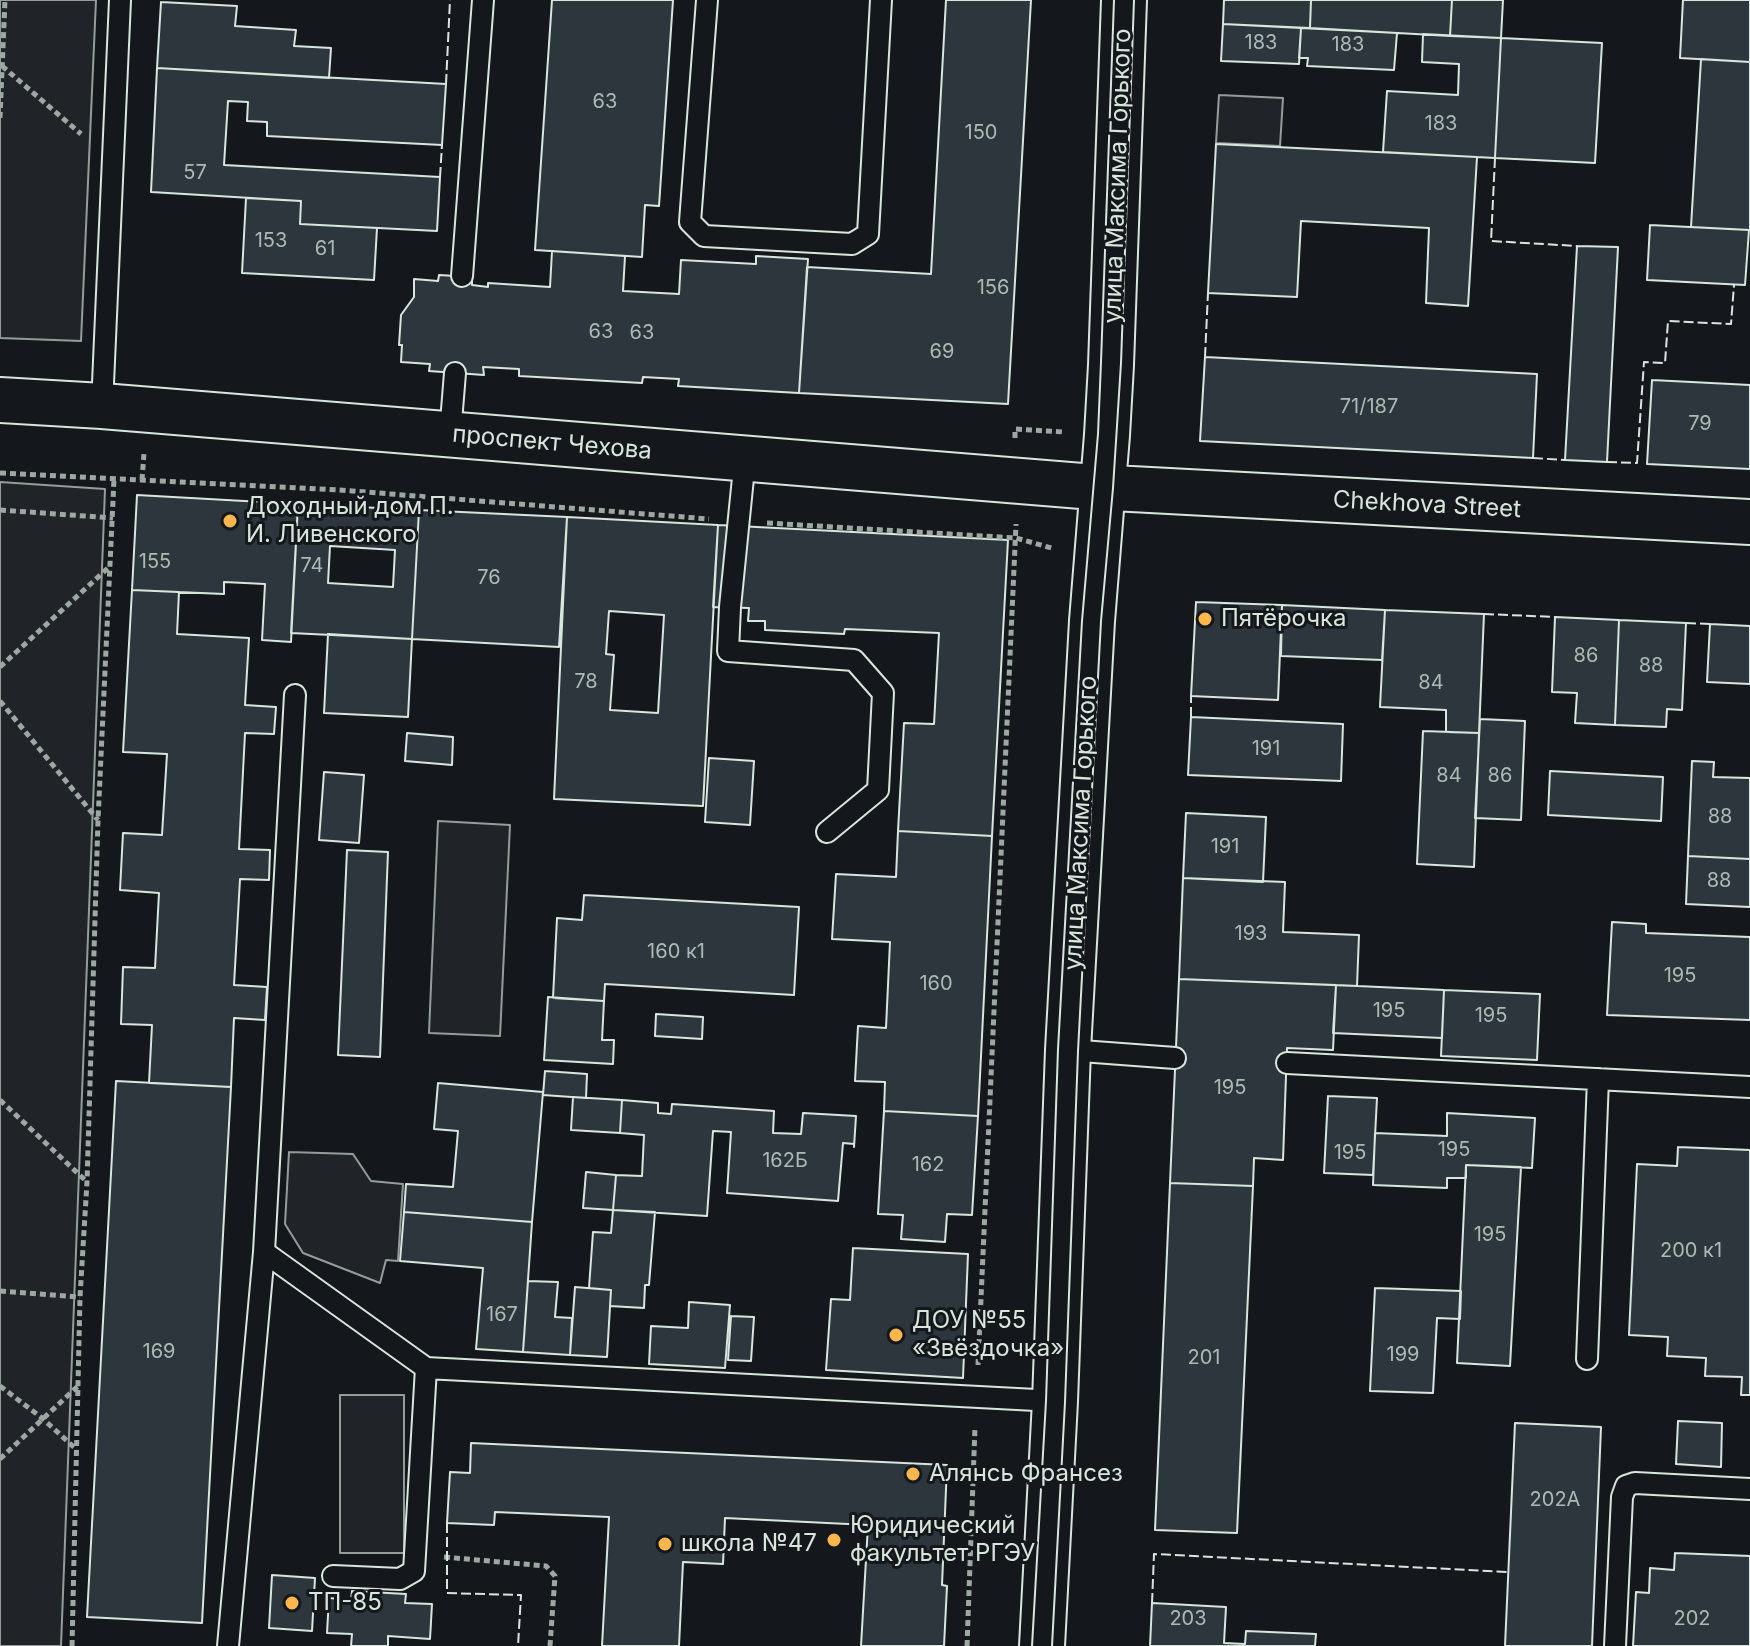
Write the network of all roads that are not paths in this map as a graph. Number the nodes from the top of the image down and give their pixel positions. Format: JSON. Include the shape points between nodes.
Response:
{"nodes":[{"id":1,"x":120,"y":0,"type":"edge"},
{"id":2,"x":483,"y":0,"type":"edge"},
{"id":3,"x":707,"y":0,"type":"edge"},
{"id":4,"x":881,"y":0,"type":"edge"},
{"id":5,"x":1124,"y":0,"type":"edge"},
{"id":6,"x":462,"y":276,"type":"dead end"},
{"id":7,"x":455,"y":373,"type":"dead end"},
{"id":8,"x":0,"y":400,"type":"edge"},
{"id":9,"x":102,"y":406,"type":"junction"},
{"id":10,"x":450,"y":434,"type":"junction"},
{"id":11,"x":745,"y":458,"type":"junction"},
{"id":12,"x":1103,"y":487,"type":"junction"},
{"id":13,"x":1750,"y":522,"type":"edge"},
{"id":14,"x":295,"y":695,"type":"dead end"},
{"id":15,"x":827,"y":832,"type":"dead end"},
{"id":16,"x":1068,"y":1050,"type":"junction"},
{"id":17,"x":1175,"y":1058,"type":"dead end"},
{"id":18,"x":1287,"y":1063,"type":"dead end"},
{"id":19,"x":1598,"y":1079,"type":"junction"},
{"id":20,"x":1750,"y":1087,"type":"edge"},
{"id":21,"x":264,"y":1252,"type":"junction"},
{"id":22,"x":1587,"y":1359,"type":"dead end"},
{"id":23,"x":426,"y":1368,"type":"junction"},
{"id":24,"x":1055,"y":1401,"type":"junction"},
{"id":25,"x":1750,"y":1489,"type":"edge"},
{"id":26,"x":333,"y":1576,"type":"dead end"},
{"id":27,"x":228,"y":1646,"type":"edge"},
{"id":28,"x":1042,"y":1646,"type":"edge"},
{"id":29,"x":1615,"y":1646,"type":"edge"}],
"edges":[{"from":1,"to":9,"type":"lane"},
{"from":2,"to":6,"type":"lane"},
{"from":3,"to":4,"type":"lane","via":[[690,222],[704,236],[852,244],[868,234]]},
{"from":5,"to":12,"type":"street","name":"улица Максима Горького"},
{"from":7,"to":10,"type":"lane"},
{"from":8,"to":9,"type":"street","name":"проспект Чехова"},
{"from":9,"to":10,"type":"street","name":"проспект Чехова"},
{"from":10,"to":11,"type":"street","name":"проспект Чехова"},
{"from":11,"to":12,"type":"street","name":"проспект Чехова"},
{"from":11,"to":15,"type":"lane","via":[[728,651],[854,660],[883,693],[878,790]]},
{"from":12,"to":13,"type":"street","name":"Chekhova Street"},
{"from":12,"to":16,"type":"street","name":"улица Максима Горького"},
{"from":14,"to":21,"type":"lane"},
{"from":16,"to":17,"type":"lane"},
{"from":16,"to":24,"type":"street","name":"улица Максима Горького"},
{"from":18,"to":19,"type":"lane"},
{"from":19,"to":20,"type":"lane"},
{"from":19,"to":22,"type":"lane"},
{"from":21,"to":23,"type":"lane"},
{"from":21,"to":27,"type":"lane"},
{"from":23,"to":24,"type":"lane"},
{"from":23,"to":26,"type":"lane","via":[[414,1571],[400,1579]]},
{"from":24,"to":28,"type":"street","name":"улица Максима Горького"},
{"from":25,"to":29,"type":"lane","via":[[1626,1486]]}]}
